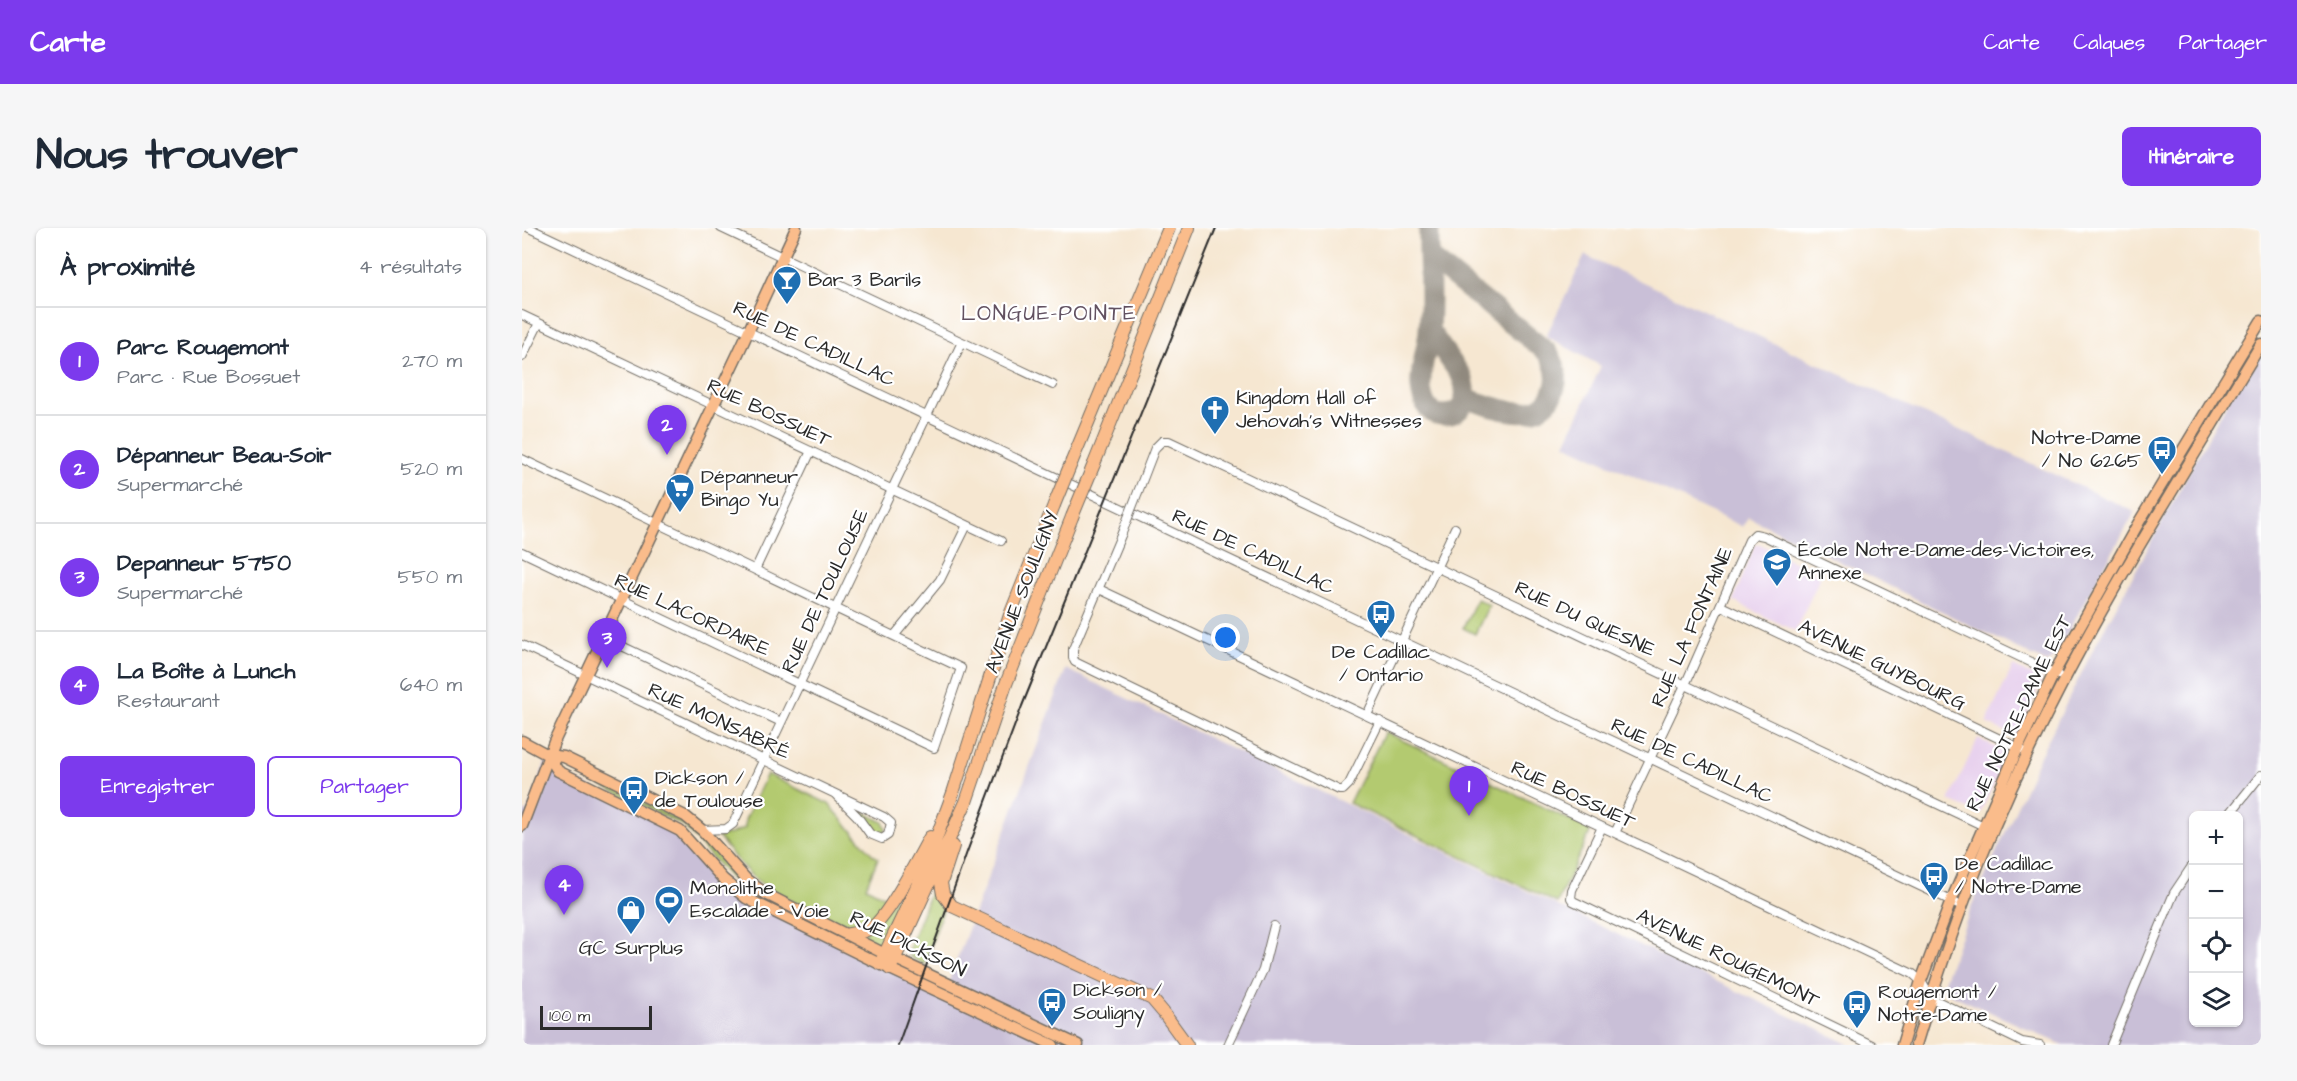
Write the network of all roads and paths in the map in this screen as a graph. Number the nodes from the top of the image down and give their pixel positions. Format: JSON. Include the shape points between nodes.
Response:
{"nodes":[{"id":1,"x":529,"y":228,"type":"edge"},
{"id":2,"x":721,"y":228,"type":"edge"},
{"id":3,"x":796,"y":228,"type":"edge"},
{"id":4,"x":1169,"y":228,"type":"edge"},
{"id":5,"x":1189,"y":228,"type":"edge"},
{"id":6,"x":783,"y":257,"type":"junction"},
{"id":7,"x":522,"y":315,"type":"edge"},
{"id":8,"x":2261,"y":321,"type":"edge"},
{"id":9,"x":538,"y":323,"type":"junction"},
{"id":10,"x":749,"y":332,"type":"junction"},
{"id":11,"x":963,"y":342,"type":"junction"},
{"id":12,"x":2261,"y":344,"type":"edge"},
{"id":13,"x":522,"y":357,"type":"edge"},
{"id":14,"x":1053,"y":385,"type":"dead end"},
{"id":15,"x":714,"y":405,"type":"junction"},
{"id":16,"x":2207,"y":408,"type":"junction"},
{"id":17,"x":2219,"y":414,"type":"junction"},
{"id":18,"x":927,"y":416,"type":"junction"},
{"id":19,"x":811,"y":451,"type":"junction"},
{"id":20,"x":522,"y":459,"type":"edge"},
{"id":21,"x":892,"y":489,"type":"junction"},
{"id":22,"x":657,"y":524,"type":"junction"},
{"id":23,"x":967,"y":525,"type":"junction"},
{"id":24,"x":1455,"y":528,"type":"dead end"},
{"id":25,"x":1001,"y":542,"type":"dead end"},
{"id":26,"x":522,"y":552,"type":"edge"},
{"id":27,"x":1437,"y":567,"type":"junction"},
{"id":28,"x":755,"y":570,"type":"junction"},
{"id":29,"x":1099,"y":589,"type":"junction"},
{"id":30,"x":621,"y":599,"type":"junction"},
{"id":31,"x":1721,"y":606,"type":"junction"},
{"id":32,"x":835,"y":608,"type":"junction"},
{"id":33,"x":894,"y":636,"type":"junction"},
{"id":34,"x":603,"y":637,"type":"junction"},
{"id":35,"x":1402,"y":642,"type":"junction"},
{"id":36,"x":522,"y":645,"type":"edge"},
{"id":37,"x":2054,"y":673,"type":"junction"},
{"id":38,"x":585,"y":675,"type":"junction"},
{"id":39,"x":2065,"y":678,"type":"junction"},
{"id":40,"x":800,"y":684,"type":"junction"},
{"id":41,"x":1685,"y":685,"type":"junction"},
{"id":42,"x":1367,"y":715,"type":"junction"},
{"id":43,"x":1380,"y":721,"type":"junction"},
{"id":44,"x":781,"y":722,"type":"junction"},
{"id":45,"x":522,"y":741,"type":"edge"},
{"id":46,"x":2018,"y":748,"type":"junction"},
{"id":47,"x":2029,"y":753,"type":"junction"},
{"id":48,"x":548,"y":755,"type":"junction"},
{"id":49,"x":1649,"y":759,"type":"junction"},
{"id":50,"x":763,"y":760,"type":"junction"},
{"id":51,"x":2261,"y":774,"type":"edge"},
{"id":52,"x":953,"y":793,"type":"junction"},
{"id":53,"x":836,"y":795,"type":"junction"},
{"id":54,"x":966,"y":802,"type":"junction"},
{"id":55,"x":2232,"y":811,"type":"edge"},
{"id":56,"x":522,"y":826,"type":"edge"},
{"id":57,"x":1983,"y":826,"type":"junction"},
{"id":58,"x":1602,"y":827,"type":"junction"},
{"id":59,"x":702,"y":830,"type":"junction"},
{"id":60,"x":1994,"y":831,"type":"junction"},
{"id":61,"x":1615,"y":833,"type":"junction"},
{"id":62,"x":2192,"y":865,"type":"edge"},
{"id":63,"x":1951,"y":902,"type":"junction"},
{"id":64,"x":1962,"y":906,"type":"junction"},
{"id":65,"x":1274,"y":926,"type":"dead end"},
{"id":66,"x":849,"y":934,"type":"junction"},
{"id":67,"x":887,"y":961,"type":"junction"},
{"id":68,"x":1921,"y":981,"type":"junction"},
{"id":69,"x":1930,"y":998,"type":"junction"},
{"id":70,"x":2024,"y":1043,"type":"edge"},
{"id":71,"x":1053,"y":1045,"type":"edge"},
{"id":72,"x":1078,"y":1045,"type":"edge"},
{"id":73,"x":1187,"y":1045,"type":"edge"},
{"id":74,"x":1228,"y":1045,"type":"edge"},
{"id":75,"x":1872,"y":1045,"type":"edge"},
{"id":76,"x":1902,"y":1045,"type":"edge"},
{"id":77,"x":1916,"y":1045,"type":"edge"},
{"id":78,"x":2040,"y":1045,"type":"edge"},
{"id":79,"x":2111,"y":1045,"type":"edge"}],
"edges":[{"from":1,"to":10,"type":"street","name":"RUE DE CADILLAC"},
{"from":2,"to":6,"type":"street"},
{"from":3,"to":6,"type":"main road"},
{"from":4,"to":52,"type":"highway","name":"AVENUE SOULIGNY","bridge":true,"via":[[1010,615]]},
{"from":5,"to":54,"type":"highway","name":"AVENUE SOULIGNY","bridge":true,"via":[[1006,684]]},
{"from":6,"to":10,"type":"main road"},
{"from":6,"to":11,"type":"street"},
{"from":7,"to":9,"type":"street","name":"RUE BOSSUET"},
{"from":8,"to":16,"type":"main road","name":"RUE NOTRE-DAME EST"},
{"from":9,"to":13,"type":"street"},
{"from":9,"to":15,"type":"street","name":"RUE BOSSUET"},
{"from":10,"to":15,"type":"main road"},
{"from":10,"to":18,"type":"street","name":"RUE DE CADILLAC"},
{"from":11,"to":14,"type":"street"},
{"from":11,"to":18,"type":"street","name":"RUE DE TOULOUSE"},
{"from":12,"to":17,"type":"main road","name":"RUE NOTRE-DAME EST"},
{"from":15,"to":19,"type":"street","name":"RUE BOSSUET"},
{"from":15,"to":22,"type":"main road"},
{"from":16,"to":17,"type":"main road"},
{"from":16,"to":37,"type":"main road","name":"RUE NOTRE-DAME EST"},
{"from":17,"to":39,"type":"main road","name":"RUE NOTRE-DAME EST"},
{"from":18,"to":21,"type":"street","name":"RUE DE TOULOUSE"},
{"from":18,"to":35,"type":"street","name":"RUE DE CADILLAC"},
{"from":19,"to":21,"type":"street","name":"RUE BOSSUET"},
{"from":19,"to":28,"type":"street"},
{"from":20,"to":22,"type":"street"},
{"from":21,"to":23,"type":"street","name":"RUE BOSSUET"},
{"from":21,"to":32,"type":"street","name":"RUE DE TOULOUSE"},
{"from":22,"to":28,"type":"street"},
{"from":22,"to":30,"type":"main road"},
{"from":23,"to":25,"type":"street","name":"RUE BOSSUET"},
{"from":23,"to":33,"type":"street","via":[[940,580]]},
{"from":24,"to":27,"type":"street"},
{"from":26,"to":30,"type":"street","name":"RUE LACORDAIRE"},
{"from":27,"to":29,"type":"street","name":"RUE DU QUESNE","bridge":true,"via":[[1172,442],[1162,441],[1155,448]]},
{"from":27,"to":35,"type":"street"},
{"from":27,"to":41,"type":"street","name":"RUE DU QUESNE"},
{"from":28,"to":32,"type":"street"},
{"from":29,"to":42,"type":"street","name":"RUE BOSSUET"},
{"from":29,"to":43,"type":"street","via":[[1073,649],[1073,658],[1080,664],[1334,788],[1343,790],[1349,784]]},
{"from":30,"to":34,"type":"main road"},
{"from":30,"to":40,"type":"street","name":"RUE LACORDAIRE"},
{"from":31,"to":37,"type":"street","name":"RUE LA FONTAINE","via":[[1755,534]]},
{"from":31,"to":41,"type":"street","name":"RUE LA FONTAINE"},
{"from":31,"to":46,"type":"street","name":"AVENUE GUYBOURG"},
{"from":32,"to":33,"type":"street"},
{"from":32,"to":40,"type":"street","name":"RUE DE TOULOUSE"},
{"from":33,"to":40,"type":"street","name":"RUE LACORDAIRE","via":[[961,668],[934,748]]},
{"from":34,"to":38,"type":"main road"},
{"from":34,"to":44,"type":"street"},
{"from":35,"to":42,"type":"street"},
{"from":35,"to":49,"type":"street","name":"RUE DE CADILLAC"},
{"from":36,"to":38,"type":"street","name":"RUE MONSABRÉ"},
{"from":37,"to":39,"type":"street"},
{"from":37,"to":46,"type":"main road","name":"RUE NOTRE-DAME EST"},
{"from":38,"to":48,"type":"main road"},
{"from":38,"to":50,"type":"street","name":"RUE MONSABRÉ"},
{"from":39,"to":47,"type":"main road","name":"RUE NOTRE-DAME EST"},
{"from":40,"to":44,"type":"street","name":"RUE DE TOULOUSE"},
{"from":41,"to":49,"type":"street","name":"RUE LA FONTAINE"},
{"from":41,"to":57,"type":"street","name":"RUE DU QUESNE"},
{"from":42,"to":43,"type":"street","name":"RUE BOSSUET"},
{"from":43,"to":58,"type":"street","name":"RUE BOSSUET"},
{"from":44,"to":50,"type":"street","name":"RUE DE TOULOUSE"},
{"from":45,"to":48,"type":"main road","name":"RUE DICKSON"},
{"from":46,"to":47,"type":"street","name":"AVENUE GUYBOURG"},
{"from":46,"to":57,"type":"main road","name":"RUE NOTRE-DAME EST"},
{"from":47,"to":60,"type":"main road","name":"RUE NOTRE-DAME EST"},
{"from":48,"to":56,"type":"main road"},
{"from":48,"to":59,"type":"main road","name":"RUE DICKSON","via":[[564,757],[675,811]]},
{"from":48,"to":67,"type":"main road","name":"RUE DICKSON","via":[[558,771],[680,831],[740,894]]},
{"from":49,"to":61,"type":"street","name":"RUE LA FONTAINE"},
{"from":49,"to":63,"type":"street","name":"RUE DE CADILLAC"},
{"from":50,"to":53,"type":"street","name":"RUE MONSABRÉ"},
{"from":50,"to":59,"type":"street","name":"RUE DE TOULOUSE","via":[[731,827]]},
{"from":51,"to":55,"type":"street"},
{"from":52,"to":66,"type":"highway","via":[[884,913],[871,928]]},
{"from":52,"to":67,"type":"highway","name":"AVENUE SOULIGNY"},
{"from":53,"to":53,"type":"street","name":"RUE MONSABRÉ","via":[[873,837],[882,839],[888,835],[891,823],[884,817]]},
{"from":54,"to":67,"type":"highway","name":"AVENUE SOULIGNY"},
{"from":54,"to":73,"type":"highway","via":[[942,879],[943,894],[949,903],[1152,999]]},
{"from":57,"to":60,"type":"street","name":"RUE DU QUESNE"},
{"from":57,"to":63,"type":"main road","name":"RUE NOTRE-DAME EST"},
{"from":58,"to":61,"type":"street","name":"RUE BOSSUET"},
{"from":58,"to":75,"type":"street","name":"AVENUE ROUGEMONT","via":[[1572,890],[1571,898],[1576,903]]},
{"from":59,"to":66,"type":"main road","name":"RUE DICKSON","via":[[756,887]]},
{"from":60,"to":64,"type":"main road","name":"RUE NOTRE-DAME EST"},
{"from":61,"to":68,"type":"street","name":"RUE BOSSUET"},
{"from":62,"to":79,"type":"street","via":[[2174,893]]},
{"from":63,"to":64,"type":"street","name":"RUE DE CADILLAC"},
{"from":63,"to":68,"type":"main road","name":"RUE NOTRE-DAME EST"},
{"from":64,"to":69,"type":"main road","name":"RUE NOTRE-DAME EST"},
{"from":65,"to":74,"type":"street","via":[[1263,970]]},
{"from":66,"to":67,"type":"main road","name":"RUE DICKSON"},
{"from":67,"to":71,"type":"main road","name":"RUE DICKSON"},
{"from":67,"to":72,"type":"main road","name":"RUE DICKSON"},
{"from":68,"to":69,"type":"street"},
{"from":68,"to":76,"type":"main road","name":"RUE NOTRE-DAME EST"},
{"from":69,"to":70,"type":"street"},
{"from":69,"to":77,"type":"main road","name":"RUE NOTRE-DAME EST"},
{"from":70,"to":78,"type":"street"}]}
